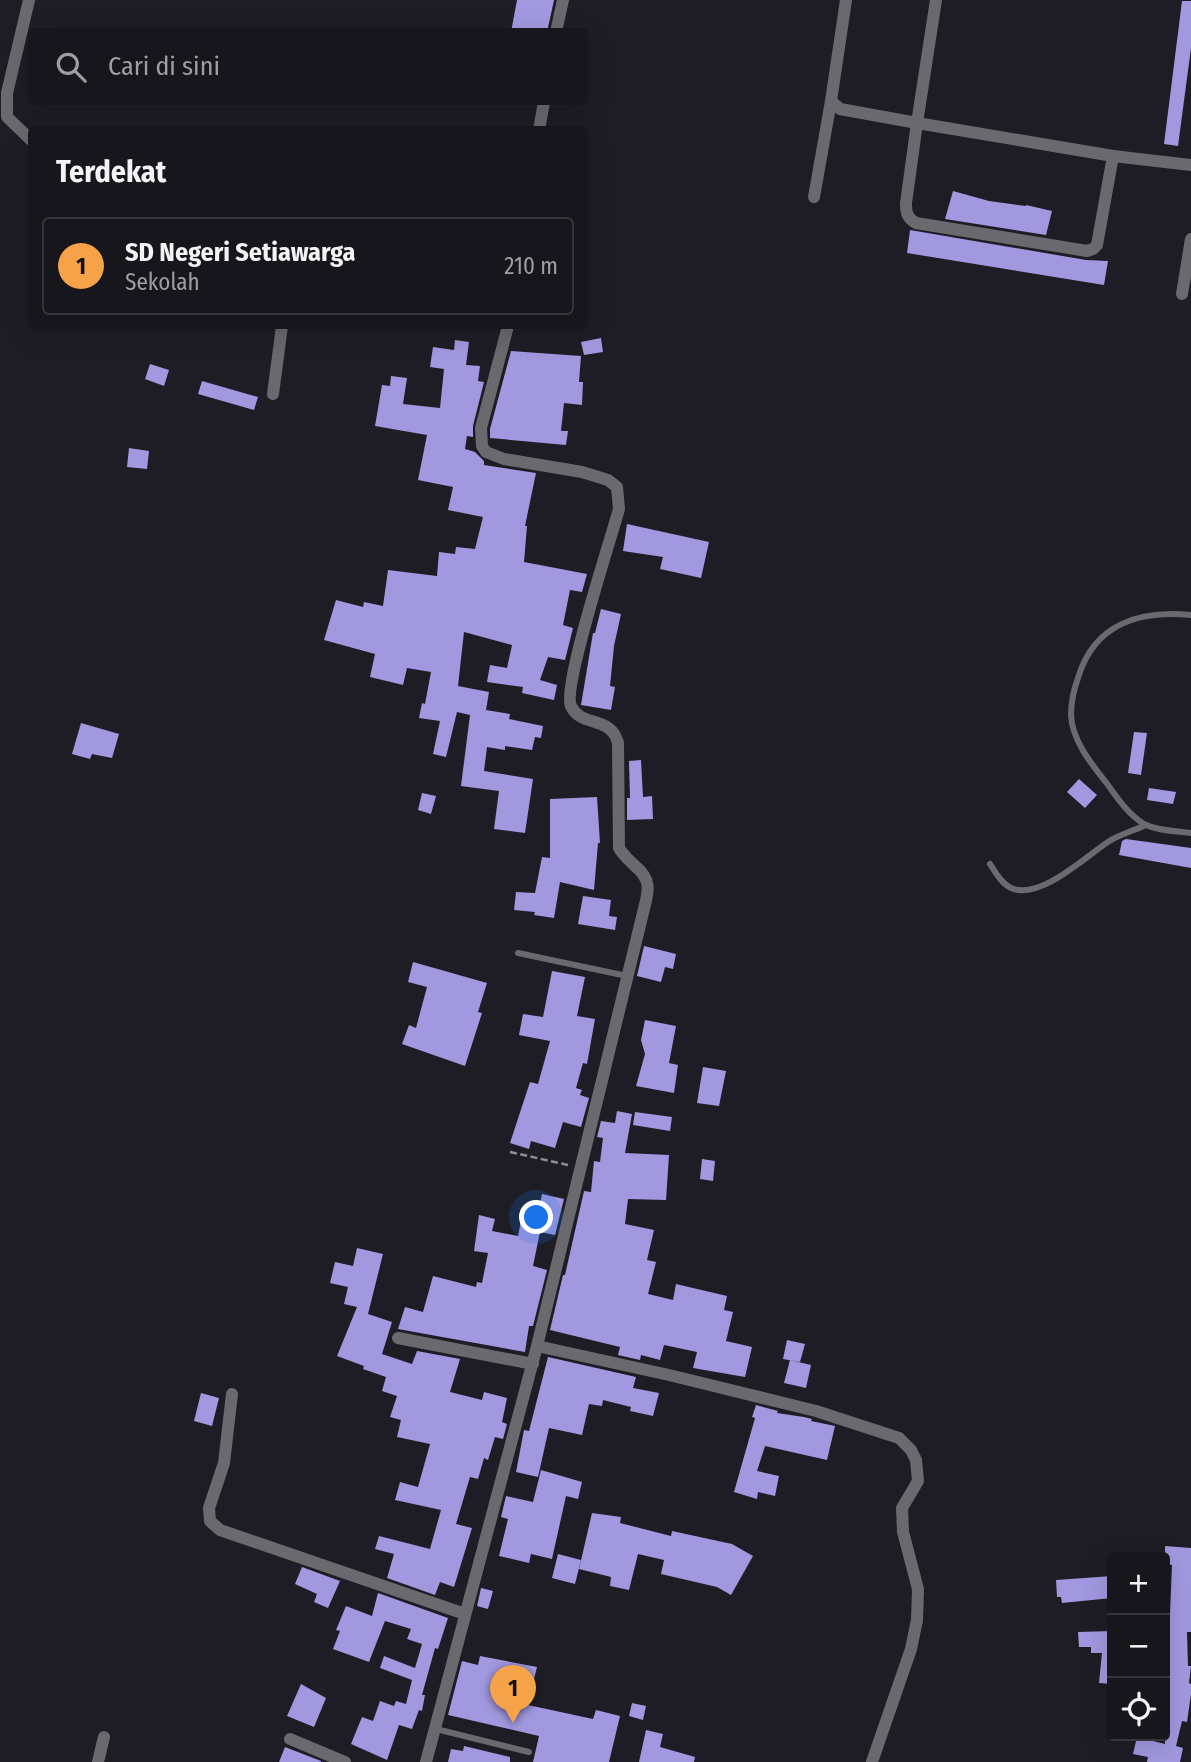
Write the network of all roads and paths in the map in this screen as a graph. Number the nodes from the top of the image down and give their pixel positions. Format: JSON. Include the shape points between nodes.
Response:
{"nodes":[{"id":1,"x":29,"y":0,"type":"edge"},
{"id":2,"x":563,"y":0,"type":"edge"},
{"id":3,"x":846,"y":0,"type":"edge"},
{"id":4,"x":936,"y":0,"type":"edge"},
{"id":5,"x":557,"y":28,"type":"edge"},
{"id":6,"x":831,"y":101,"type":"junction"},
{"id":7,"x":543,"y":105,"type":"edge"},
{"id":8,"x":3,"y":117,"type":"edge"},
{"id":9,"x":918,"y":123,"type":"junction"},
{"id":10,"x":540,"y":126,"type":"edge"},
{"id":11,"x":28,"y":138,"type":"edge"},
{"id":12,"x":1113,"y":156,"type":"junction"},
{"id":13,"x":1191,"y":166,"type":"edge"},
{"id":14,"x":814,"y":197,"type":"dead end"},
{"id":15,"x":1191,"y":239,"type":"edge"},
{"id":16,"x":1182,"y":294,"type":"dead end"},
{"id":17,"x":282,"y":329,"type":"edge"},
{"id":18,"x":507,"y":329,"type":"edge"},
{"id":19,"x":273,"y":394,"type":"dead end"},
{"id":20,"x":1191,"y":615,"type":"edge"},
{"id":21,"x":1146,"y":825,"type":"junction"},
{"id":22,"x":1191,"y":833,"type":"edge"},
{"id":23,"x":990,"y":864,"type":"dead end"},
{"id":24,"x":518,"y":953,"type":"dead end"},
{"id":25,"x":627,"y":976,"type":"junction"},
{"id":26,"x":510,"y":1152,"type":"dead end"},
{"id":27,"x":581,"y":1168,"type":"junction"},
{"id":28,"x":398,"y":1338,"type":"dead end"},
{"id":29,"x":537,"y":1346,"type":"junction"},
{"id":30,"x":533,"y":1364,"type":"junction"},
{"id":31,"x":232,"y":1394,"type":"dead end"},
{"id":32,"x":466,"y":1614,"type":"junction"},
{"id":33,"x":436,"y":1729,"type":"junction"},
{"id":34,"x":104,"y":1737,"type":"dead end"},
{"id":35,"x":290,"y":1739,"type":"dead end"},
{"id":36,"x":529,"y":1752,"type":"dead end"},
{"id":37,"x":97,"y":1762,"type":"edge"},
{"id":38,"x":345,"y":1762,"type":"edge"},
{"id":39,"x":426,"y":1762,"type":"edge"},
{"id":40,"x":872,"y":1762,"type":"edge"}],
"edges":[{"from":1,"to":8,"type":"street"},
{"from":2,"to":5,"type":"street"},
{"from":3,"to":6,"type":"street"},
{"from":4,"to":9,"type":"street"},
{"from":6,"to":9,"type":"street","via":[[841,109]]},
{"from":6,"to":14,"type":"street"},
{"from":7,"to":10,"type":"street"},
{"from":8,"to":11,"type":"street"},
{"from":9,"to":12,"type":"street"},
{"from":9,"to":12,"type":"street","via":[[906,203],[906,214],[916,223],[1093,250]]},
{"from":12,"to":13,"type":"street"},
{"from":15,"to":16,"type":"street"},
{"from":17,"to":19,"type":"street"},
{"from":18,"to":25,"type":"street","via":[[481,428],[482,446],[504,459],[608,480],[617,487],[619,497],[569,702],[579,716],[615,733],[619,848],[648,882]]},
{"from":20,"to":21,"type":"lane","via":[[1131,619],[1110,628],[1093,644],[1076,686],[1071,716],[1089,760],[1134,817]]},
{"from":21,"to":22,"type":"lane"},
{"from":21,"to":23,"type":"lane","via":[[1110,841],[1053,880],[1025,890],[1004,884]]},
{"from":24,"to":25,"type":"lane"},
{"from":25,"to":27,"type":"street"},
{"from":26,"to":27,"type":"path"},
{"from":27,"to":29,"type":"street"},
{"from":28,"to":30,"type":"street"},
{"from":29,"to":30,"type":"street"},
{"from":29,"to":40,"type":"street","via":[[816,1411],[899,1438],[914,1455],[918,1481],[902,1508],[918,1589],[917,1620]]},
{"from":30,"to":32,"type":"street"},
{"from":31,"to":32,"type":"street","via":[[224,1463],[209,1508],[210,1521],[219,1530]]},
{"from":32,"to":33,"type":"street"},
{"from":33,"to":36,"type":"lane"},
{"from":33,"to":39,"type":"street"},
{"from":34,"to":37,"type":"street"},
{"from":35,"to":38,"type":"street"}]}
